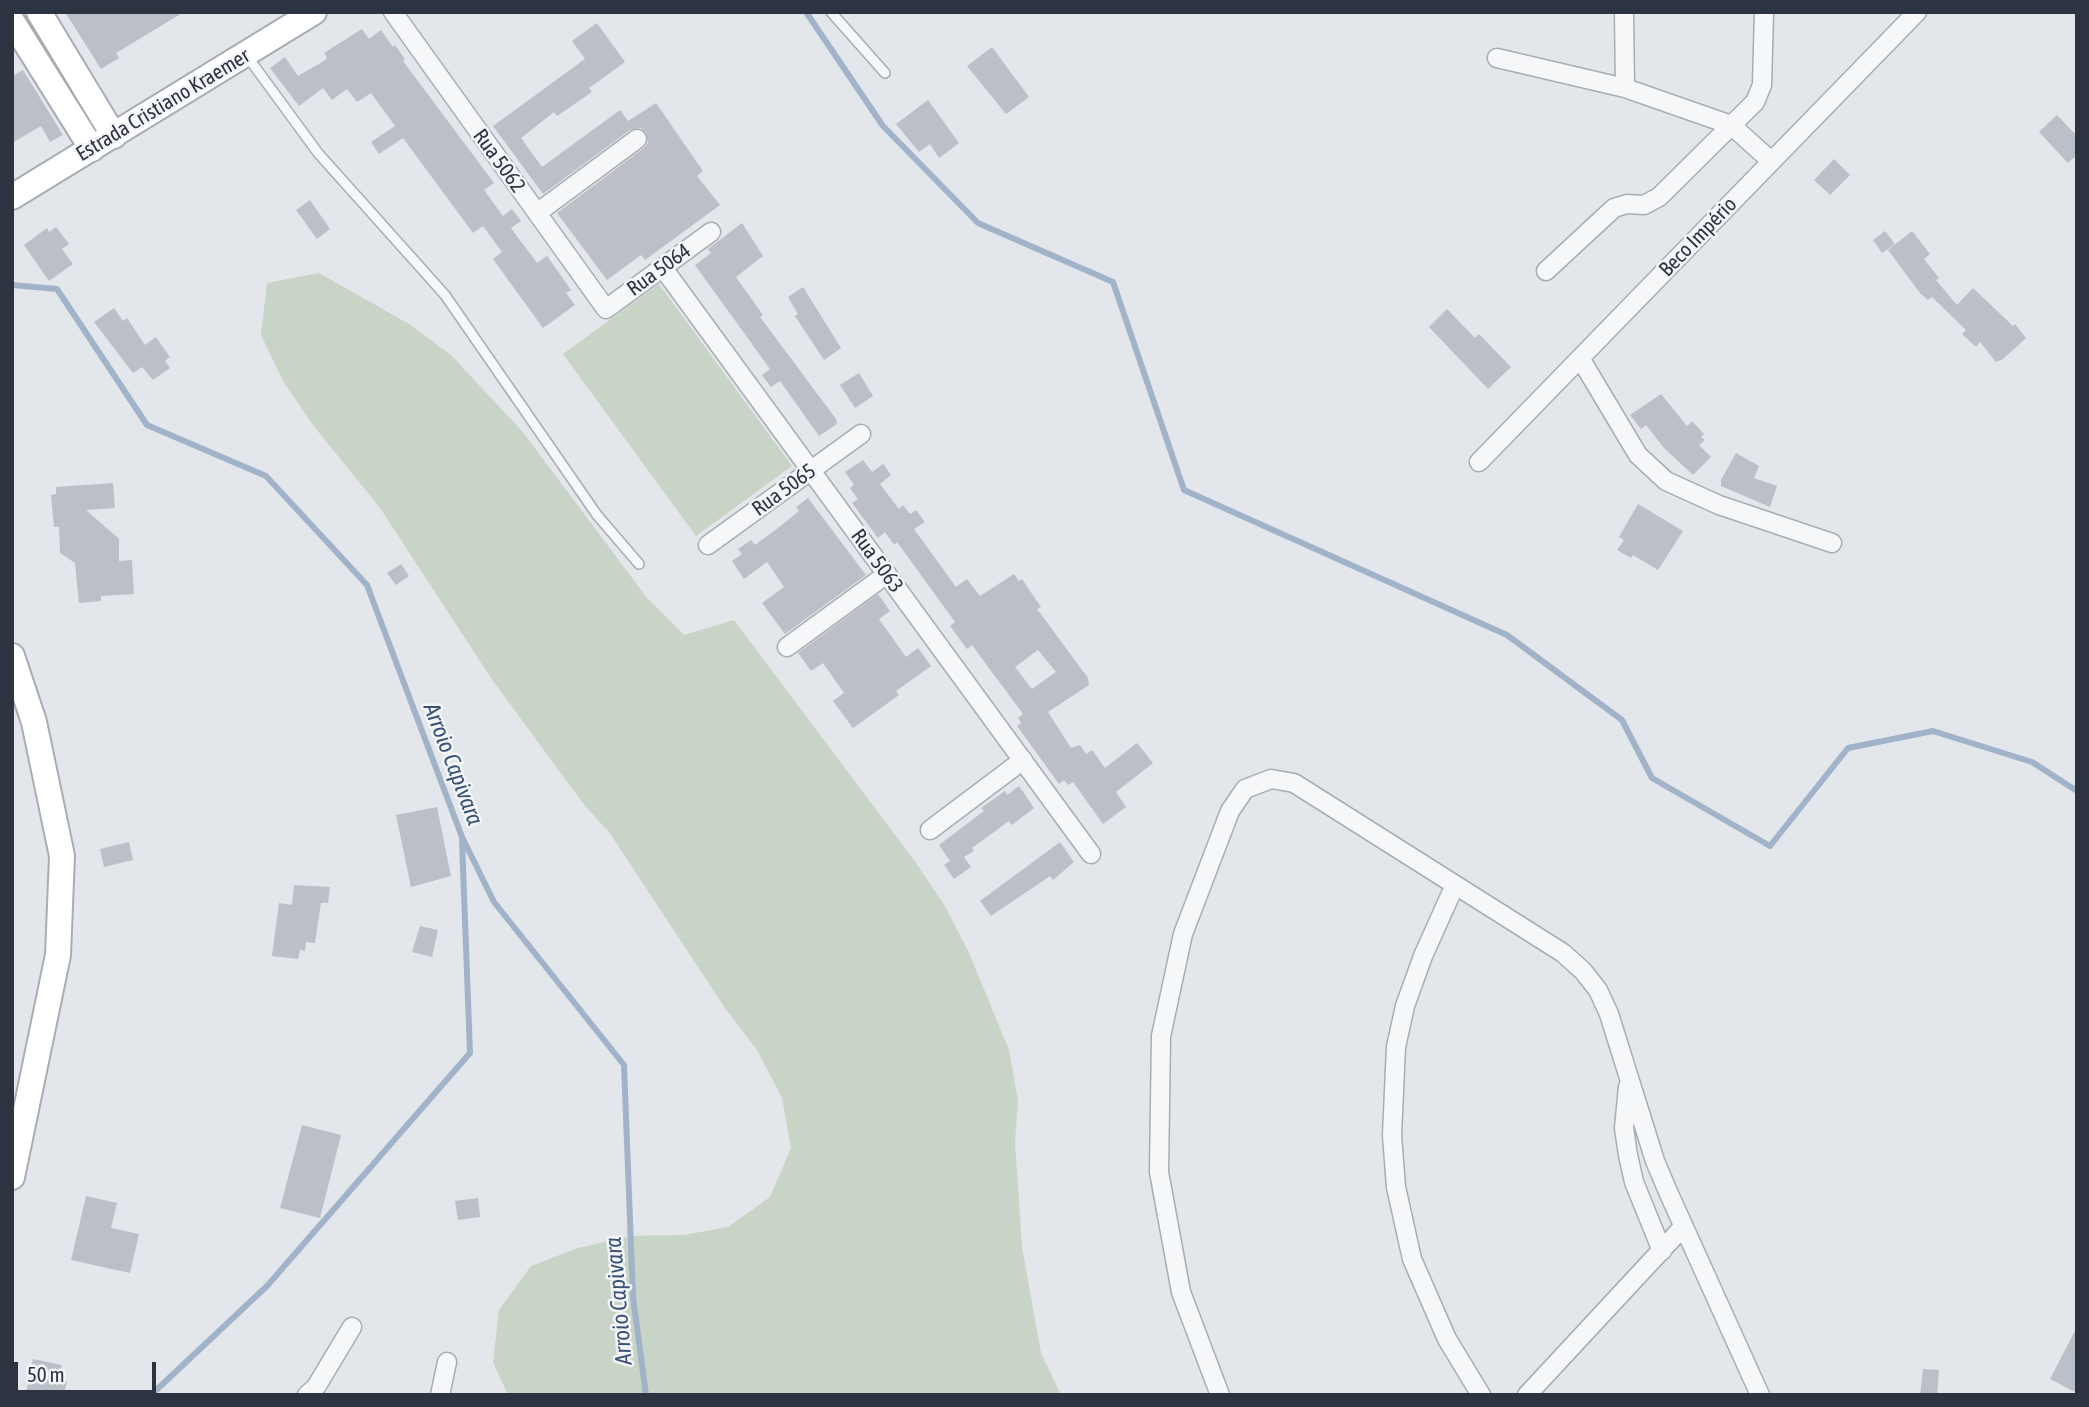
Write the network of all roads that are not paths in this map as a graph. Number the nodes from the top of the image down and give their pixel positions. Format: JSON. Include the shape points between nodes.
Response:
{"nodes":[{"id":1,"x":39,"y":12,"type":"edge"},
{"id":2,"x":314,"y":12,"type":"edge"},
{"id":3,"x":393,"y":12,"type":"edge"},
{"id":4,"x":831,"y":12,"type":"edge"},
{"id":5,"x":1624,"y":12,"type":"edge"},
{"id":6,"x":1764,"y":12,"type":"edge"},
{"id":7,"x":1917,"y":12,"type":"edge"},
{"id":8,"x":12,"y":21,"type":"edge"},
{"id":9,"x":246,"y":54,"type":"junction"},
{"id":10,"x":1497,"y":58,"type":"dead end"},
{"id":11,"x":885,"y":73,"type":"dead end"},
{"id":12,"x":1625,"y":88,"type":"junction"},
{"id":13,"x":1731,"y":125,"type":"junction"},
{"id":14,"x":114,"y":136,"type":"junction"},
{"id":15,"x":637,"y":139,"type":"dead end"},
{"id":16,"x":92,"y":149,"type":"junction"},
{"id":17,"x":1771,"y":160,"type":"junction"},
{"id":18,"x":12,"y":197,"type":"edge"},
{"id":19,"x":537,"y":213,"type":"junction"},
{"id":20,"x":711,"y":232,"type":"dead end"},
{"id":21,"x":663,"y":268,"type":"junction"},
{"id":22,"x":1546,"y":271,"type":"dead end"},
{"id":23,"x":606,"y":309,"type":"joint"},
{"id":24,"x":1580,"y":358,"type":"junction"},
{"id":25,"x":861,"y":434,"type":"dead end"},
{"id":26,"x":1479,"y":462,"type":"dead end"},
{"id":27,"x":811,"y":470,"type":"junction"},
{"id":28,"x":1832,"y":544,"type":"dead end"},
{"id":29,"x":708,"y":545,"type":"dead end"},
{"id":30,"x":639,"y":564,"type":"dead end"},
{"id":31,"x":887,"y":574,"type":"junction"},
{"id":32,"x":787,"y":647,"type":"dead end"},
{"id":33,"x":12,"y":656,"type":"edge"},
{"id":34,"x":1023,"y":760,"type":"junction"},
{"id":35,"x":930,"y":830,"type":"dead end"},
{"id":36,"x":1091,"y":855,"type":"dead end"},
{"id":37,"x":1454,"y":887,"type":"junction"},
{"id":38,"x":1628,"y":1080,"type":"junction"},
{"id":39,"x":12,"y":1177,"type":"edge"},
{"id":40,"x":1684,"y":1227,"type":"junction"},
{"id":41,"x":1662,"y":1251,"type":"junction"},
{"id":42,"x":352,"y":1327,"type":"dead end"},
{"id":43,"x":447,"y":1362,"type":"dead end"},
{"id":44,"x":307,"y":1395,"type":"edge"},
{"id":45,"x":440,"y":1395,"type":"edge"},
{"id":46,"x":1220,"y":1395,"type":"edge"},
{"id":47,"x":1481,"y":1395,"type":"edge"},
{"id":48,"x":1527,"y":1395,"type":"edge"},
{"id":49,"x":1760,"y":1395,"type":"edge"}],
"edges":[{"from":1,"to":14,"type":"street"},
{"from":2,"to":9,"type":"street","name":"Estrada Cristiano Kraemer"},
{"from":3,"to":19,"type":"street","name":"Rua 5062"},
{"from":4,"to":11,"type":"lane"},
{"from":5,"to":12,"type":"street"},
{"from":6,"to":13,"type":"street","via":[[1762,85],[1755,102]]},
{"from":7,"to":17,"type":"street","name":"Beco Império"},
{"from":8,"to":16,"type":"street"},
{"from":9,"to":14,"type":"street","name":"Estrada Cristiano Kraemer"},
{"from":9,"to":30,"type":"lane","via":[[318,153],[446,295],[597,515]]},
{"from":10,"to":12,"type":"street"},
{"from":12,"to":13,"type":"street"},
{"from":13,"to":17,"type":"street"},
{"from":13,"to":22,"type":"street","via":[[1658,197],[1644,205],[1614,208]]},
{"from":14,"to":16,"type":"street","name":"Estrada Cristiano Kraemer"},
{"from":15,"to":19,"type":"street"},
{"from":16,"to":18,"type":"street","name":"Estrada Cristiano Kraemer"},
{"from":17,"to":24,"type":"street","name":"Beco Império"},
{"from":19,"to":23,"type":"street","name":"Rua 5062"},
{"from":20,"to":21,"type":"street","name":"Rua 5064"},
{"from":21,"to":23,"type":"street","name":"Rua 5064"},
{"from":21,"to":27,"type":"street","name":"Rua 5063"},
{"from":24,"to":26,"type":"street","name":"Beco Império"},
{"from":24,"to":28,"type":"street","via":[[1638,455],[1666,481],[1718,505]]},
{"from":25,"to":27,"type":"street","name":"Rua 5065"},
{"from":27,"to":29,"type":"street","name":"Rua 5065"},
{"from":27,"to":31,"type":"street","name":"Rua 5063"},
{"from":31,"to":32,"type":"street"},
{"from":31,"to":34,"type":"street","name":"Rua 5063"},
{"from":33,"to":39,"type":"street","via":[[34,722],[62,856],[58,955]]},
{"from":34,"to":35,"type":"street"},
{"from":34,"to":36,"type":"street","name":"Rua 5063"},
{"from":37,"to":38,"type":"street","via":[[1563,953],[1583,971],[1609,1014]]},
{"from":37,"to":46,"type":"street","via":[[1283,779],[1257,782],[1245,789],[1230,811],[1183,934],[1161,1036],[1159,1172],[1181,1292]]},
{"from":37,"to":47,"type":"street","via":[[1405,1006],[1396,1047],[1392,1135],[1396,1187],[1412,1259],[1447,1339]]},
{"from":38,"to":40,"type":"street","via":[[1655,1161]]},
{"from":38,"to":41,"type":"street","via":[[1624,1128],[1628,1154],[1634,1182]]},
{"from":40,"to":41,"type":"street"},
{"from":40,"to":49,"type":"street"},
{"from":41,"to":48,"type":"street"},
{"from":42,"to":44,"type":"street"},
{"from":43,"to":45,"type":"street"}]}
